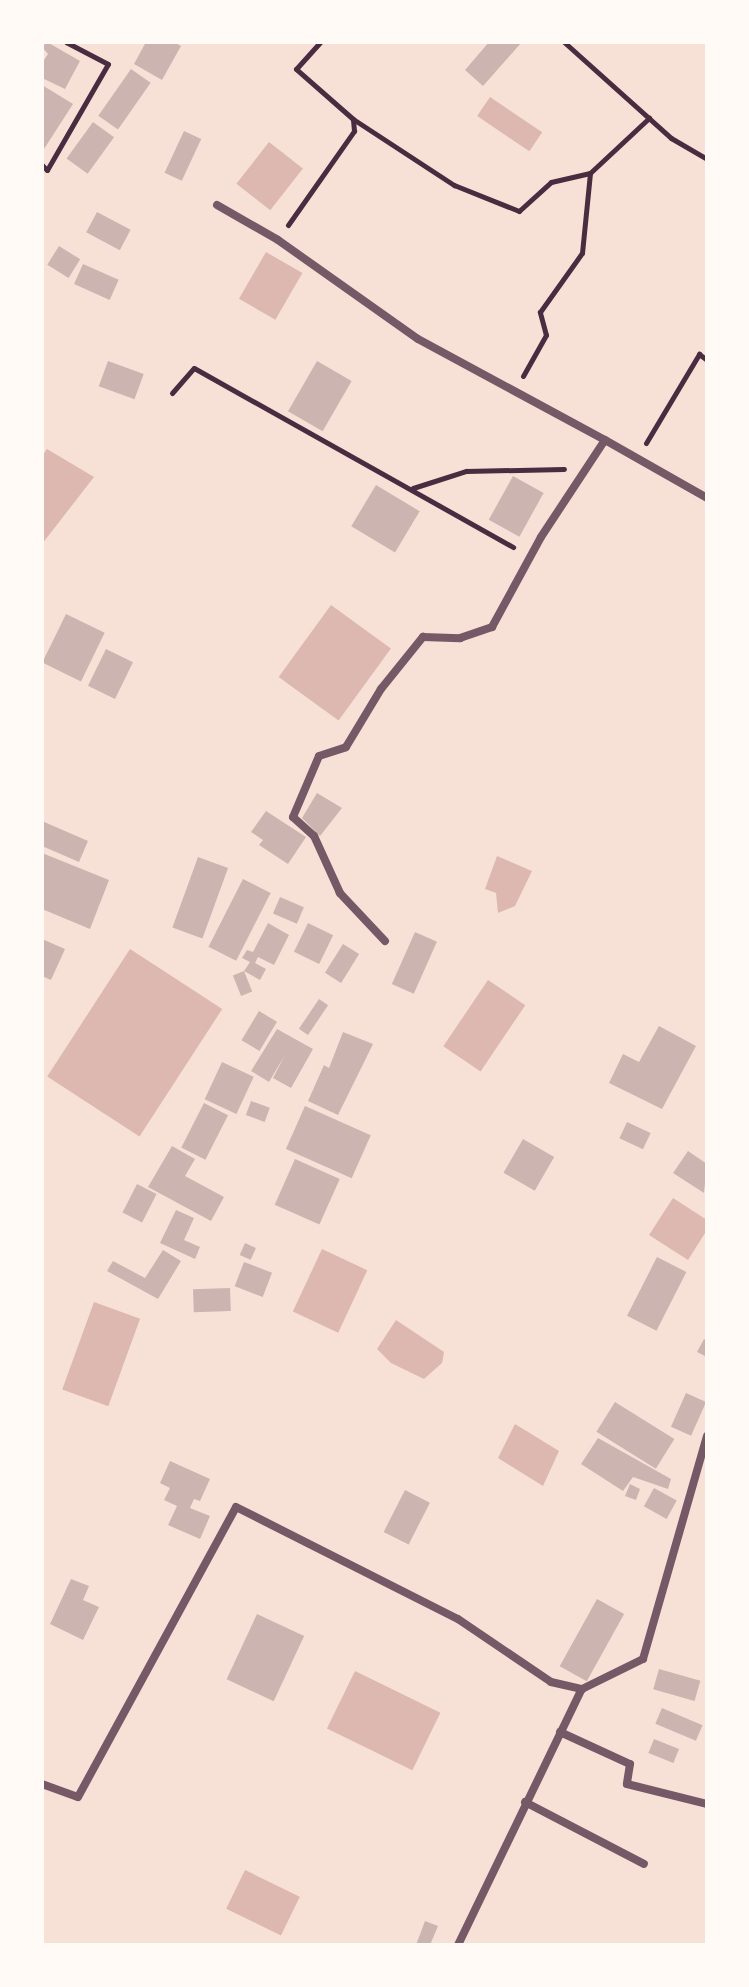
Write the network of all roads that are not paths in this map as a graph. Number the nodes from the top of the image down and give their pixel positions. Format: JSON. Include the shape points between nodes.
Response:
{"nodes":[{"id":1,"x":217,"y":205,"type":"dead end"},
{"id":2,"x":605,"y":440,"type":"junction"},
{"id":3,"x":707,"y":498,"type":"edge"},
{"id":4,"x":385,"y":941,"type":"dead end"},
{"id":5,"x":707,"y":1436,"type":"edge"},
{"id":6,"x":582,"y":1689,"type":"junction"},
{"id":7,"x":560,"y":1732,"type":"junction"},
{"id":8,"x":42,"y":1784,"type":"edge"},
{"id":9,"x":525,"y":1802,"type":"junction"},
{"id":10,"x":707,"y":1804,"type":"edge"},
{"id":11,"x":644,"y":1864,"type":"dead end"},
{"id":12,"x":458,"y":1945,"type":"edge"}],
"edges":[{"from":1,"to":2,"type":"street","via":[[278,240],[418,339]]},
{"from":2,"to":3,"type":"street"},
{"from":2,"to":4,"type":"street","via":[[541,537],[492,627],[460,638],[423,637],[381,689],[346,747],[319,756],[306,780],[293,817],[314,836],[340,893]]},
{"from":5,"to":6,"type":"street","via":[[643,1659]]},
{"from":6,"to":7,"type":"street"},
{"from":6,"to":8,"type":"street","via":[[551,1682],[458,1619],[236,1507],[78,1797]]},
{"from":7,"to":9,"type":"street"},
{"from":7,"to":10,"type":"street","via":[[630,1764],[627,1784]]},
{"from":9,"to":11,"type":"street"},
{"from":9,"to":12,"type":"street"}]}
